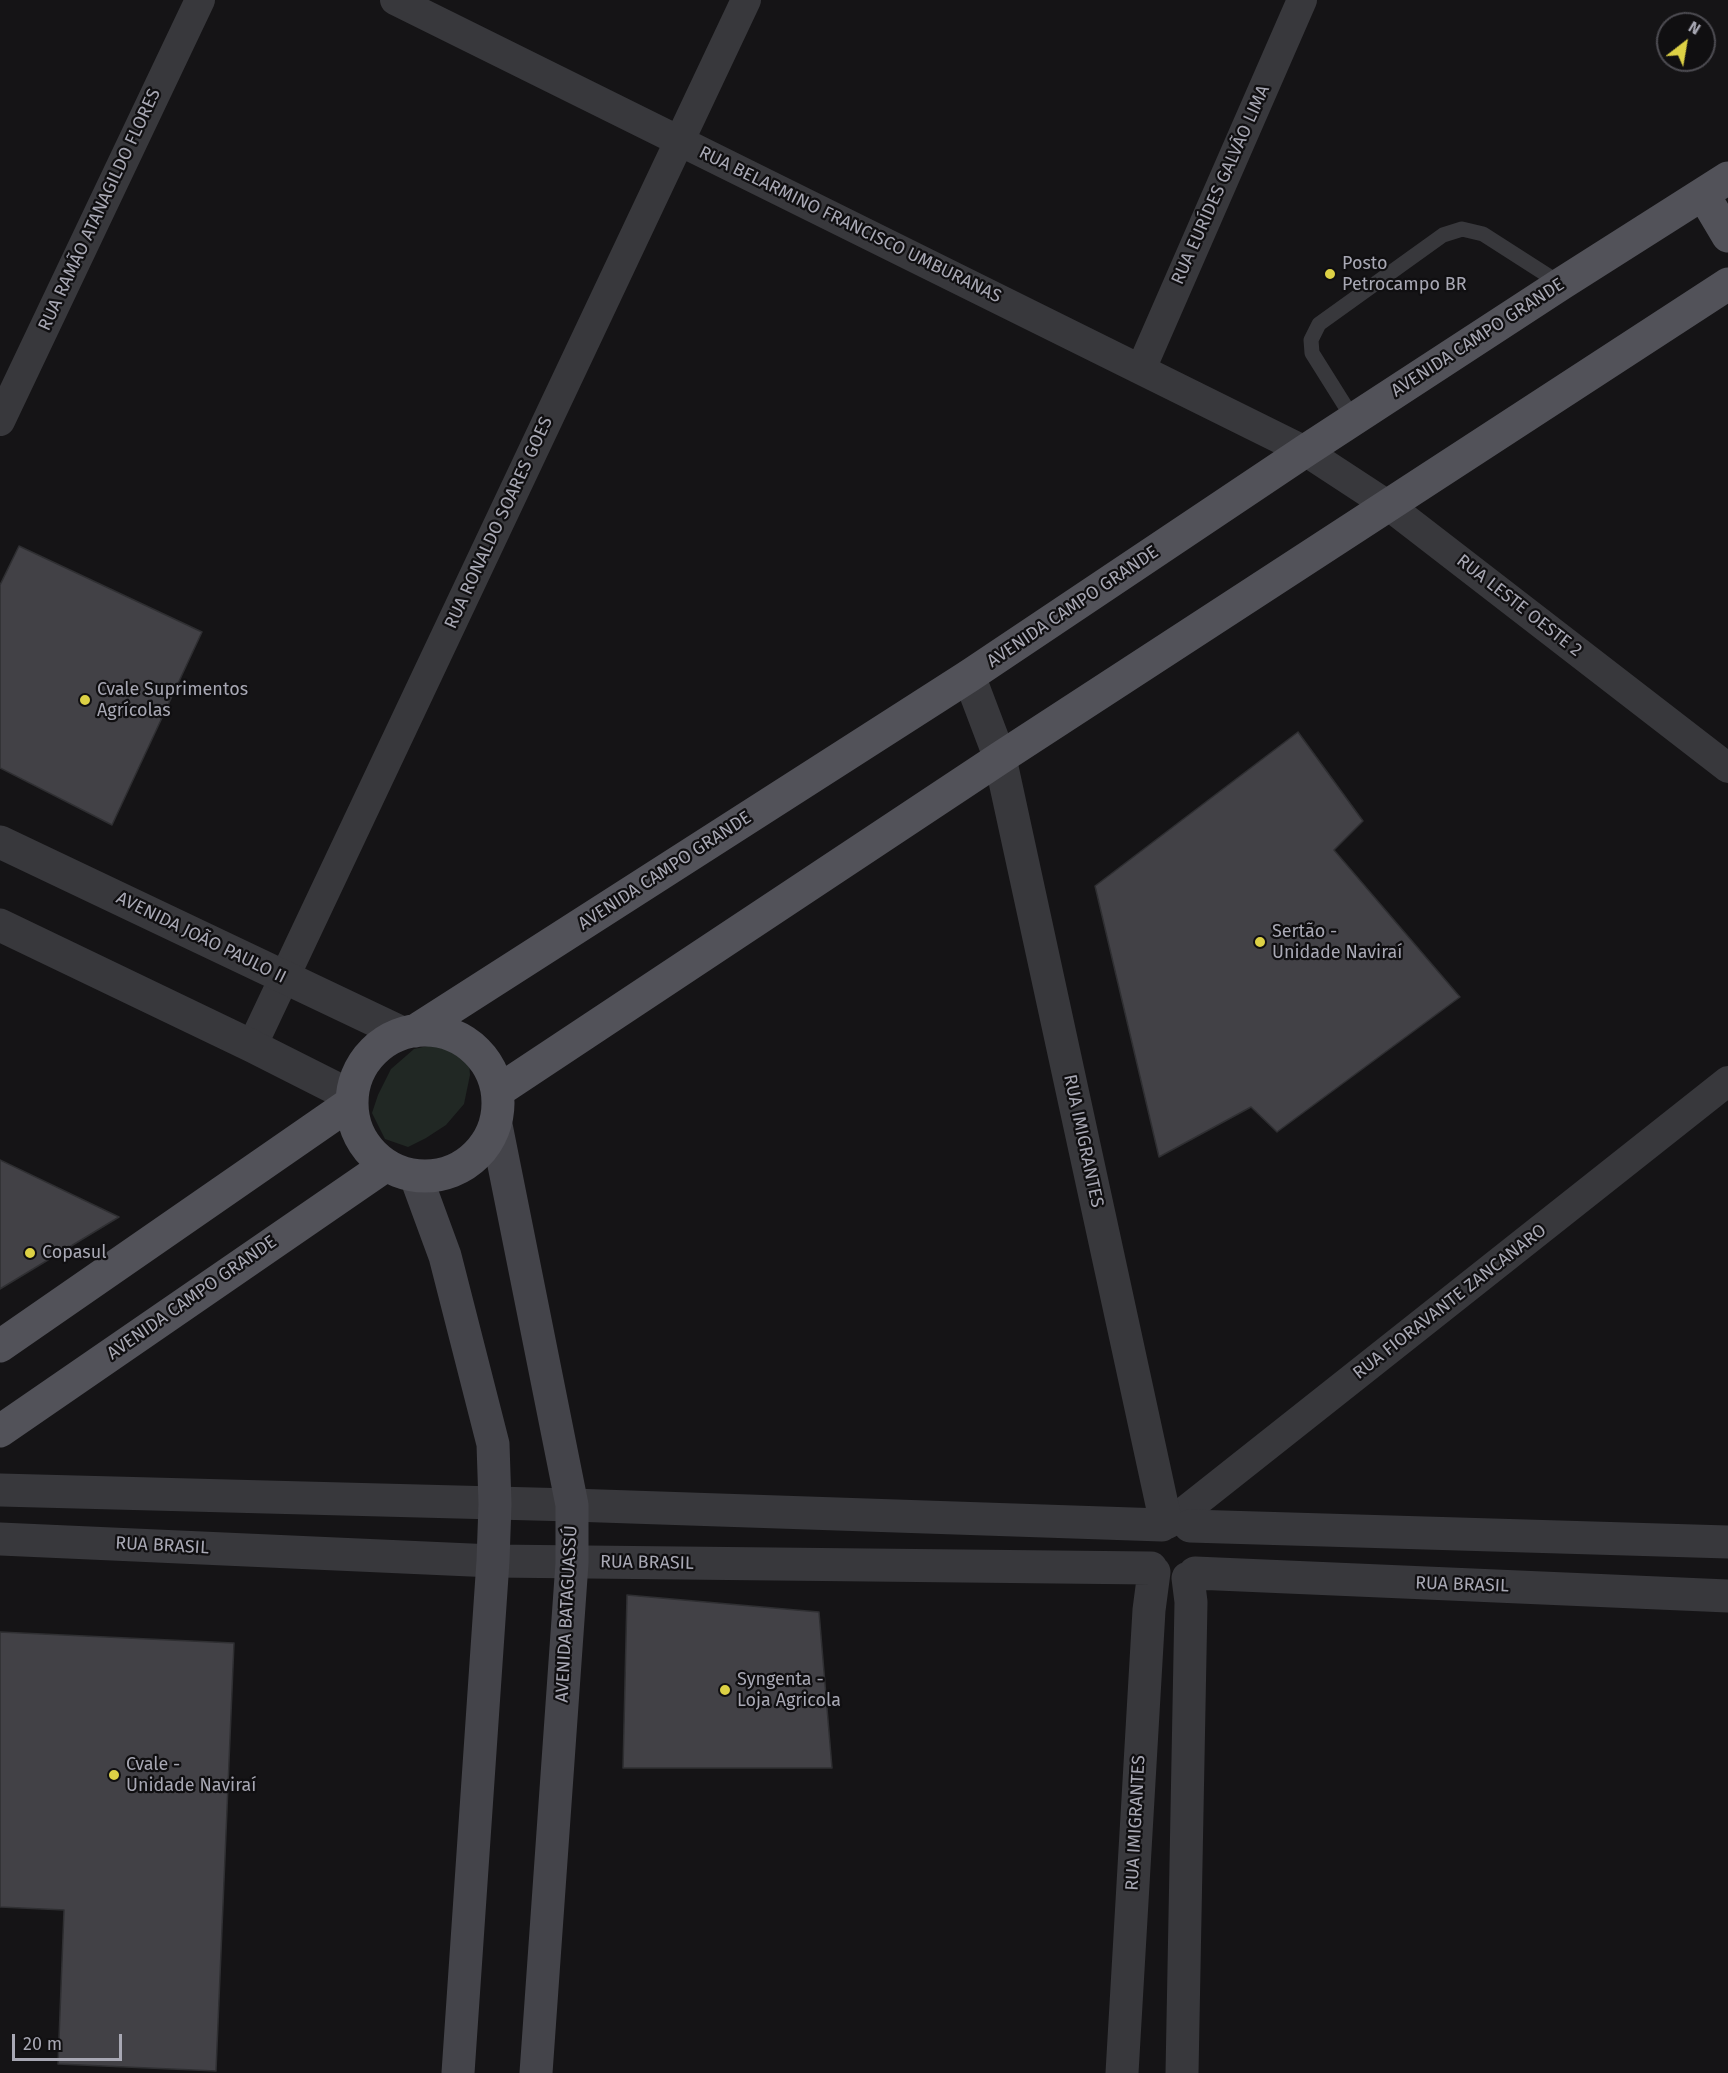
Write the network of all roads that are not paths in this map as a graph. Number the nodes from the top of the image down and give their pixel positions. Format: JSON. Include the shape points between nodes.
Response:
{"nodes":[{"id":1,"x":200,"y":0,"type":"edge"},
{"id":2,"x":395,"y":0,"type":"edge"},
{"id":3,"x":746,"y":0,"type":"edge"},
{"id":4,"x":1302,"y":0,"type":"edge"},
{"id":5,"x":680,"y":141,"type":"junction"},
{"id":6,"x":1716,"y":186,"type":"edge"},
{"id":7,"x":1728,"y":236,"type":"edge"},
{"id":8,"x":1561,"y":284,"type":"junction"},
{"id":9,"x":1728,"y":284,"type":"edge"},
{"id":10,"x":1141,"y":369,"type":"junction"},
{"id":11,"x":1354,"y":420,"type":"junction"},
{"id":12,"x":0,"y":421,"type":"edge"},
{"id":13,"x":1305,"y":451,"type":"junction"},
{"id":14,"x":1389,"y":506,"type":"junction"},
{"id":15,"x":969,"y":676,"type":"junction"},
{"id":16,"x":1000,"y":758,"type":"junction"},
{"id":17,"x":1728,"y":768,"type":"edge"},
{"id":18,"x":0,"y":842,"type":"edge"},
{"id":19,"x":0,"y":925,"type":"edge"},
{"id":20,"x":284,"y":978,"type":"junction"},
{"id":21,"x":408,"y":1032,"type":"junction"},
{"id":22,"x":252,"y":1046,"type":"junction"},
{"id":23,"x":1728,"y":1081,"type":"edge"},
{"id":24,"x":498,"y":1091,"type":"junction"},
{"id":25,"x":351,"y":1100,"type":"junction"},
{"id":26,"x":496,"y":1125,"type":"junction"},
{"id":27,"x":385,"y":1166,"type":"junction"},
{"id":28,"x":416,"y":1177,"type":"junction"},
{"id":29,"x":0,"y":1346,"type":"edge"},
{"id":30,"x":0,"y":1431,"type":"edge"},
{"id":31,"x":0,"y":1490,"type":"edge"},
{"id":32,"x":495,"y":1504,"type":"junction"},
{"id":33,"x":572,"y":1505,"type":"junction"},
{"id":34,"x":1172,"y":1524,"type":"junction"},
{"id":35,"x":0,"y":1539,"type":"edge"},
{"id":36,"x":1728,"y":1542,"type":"edge"},
{"id":37,"x":494,"y":1561,"type":"junction"},
{"id":38,"x":572,"y":1563,"type":"junction"},
{"id":39,"x":1153,"y":1570,"type":"junction"},
{"id":40,"x":1192,"y":1576,"type":"junction"},
{"id":41,"x":1728,"y":1596,"type":"edge"},
{"id":42,"x":458,"y":2073,"type":"edge"},
{"id":43,"x":536,"y":2073,"type":"edge"},
{"id":44,"x":1122,"y":2073,"type":"edge"},
{"id":45,"x":1182,"y":2073,"type":"edge"}],
"edges":[{"from":1,"to":12,"type":"street","name":"RUA RAMÃO ATANAGILDO FLORES"},
{"from":2,"to":5,"type":"street","name":"RUA BELARMINO FRANCISCO UMBURANAS"},
{"from":3,"to":5,"type":"street","name":"RUA RONALDO SOARES GOES"},
{"from":4,"to":10,"type":"street","name":"RUA EURÍDES GALVÃO LIMA"},
{"from":5,"to":10,"type":"street","name":"RUA BELARMINO FRANCISCO UMBURANAS"},
{"from":5,"to":20,"type":"street","name":"RUA RONALDO SOARES GOES"},
{"from":6,"to":7,"type":"main road"},
{"from":6,"to":8,"type":"main road","name":"AVENIDA CAMPO GRANDE"},
{"from":8,"to":11,"type":"main road","name":"AVENIDA CAMPO GRANDE"},
{"from":8,"to":11,"type":"lane","via":[[1483,234],[1462,229],[1443,235],[1319,324],[1311,339],[1312,353]]},
{"from":9,"to":14,"type":"main road"},
{"from":10,"to":13,"type":"street","name":"RUA BELARMINO FRANCISCO UMBURANAS"},
{"from":11,"to":13,"type":"main road","name":"AVENIDA CAMPO GRANDE"},
{"from":13,"to":14,"type":"street","name":"RUA LESTE OESTE 2"},
{"from":13,"to":15,"type":"main road","name":"AVENIDA CAMPO GRANDE"},
{"from":14,"to":16,"type":"main road"},
{"from":14,"to":17,"type":"street","name":"RUA LESTE OESTE 2"},
{"from":15,"to":16,"type":"street","name":"RUA IMIGRANTES"},
{"from":15,"to":21,"type":"main road","name":"AVENIDA CAMPO GRANDE"},
{"from":16,"to":24,"type":"main road"},
{"from":16,"to":34,"type":"street","name":"RUA IMIGRANTES"},
{"from":18,"to":20,"type":"street","name":"AVENIDA JOÃO PAULO II"},
{"from":19,"to":22,"type":"street"},
{"from":20,"to":21,"type":"street","name":"AVENIDA JOÃO PAULO II"},
{"from":20,"to":22,"type":"street","name":"RUA RONALDO SOARES GOES"},
{"from":21,"to":24,"type":"main road","via":[[443,1032],[468,1044],[488,1064]]},
{"from":21,"to":25,"type":"main road","via":[[377,1047],[359,1070]]},
{"from":22,"to":25,"type":"street"},
{"from":23,"to":34,"type":"street","name":"RUA FIORAVANTE ZANCANARO"},
{"from":24,"to":26,"type":"main road"},
{"from":25,"to":27,"type":"main road","via":[[360,1139]]},
{"from":25,"to":29,"type":"main road"},
{"from":26,"to":28,"type":"main road","via":[[479,1155],[450,1173]]},
{"from":26,"to":33,"type":"main road","name":"AVENIDA BATAGUASSÚ"},
{"from":27,"to":28,"type":"main road"},
{"from":27,"to":30,"type":"main road","name":"AVENIDA CAMPO GRANDE"},
{"from":28,"to":32,"type":"main road","via":[[445,1256],[493,1444]]},
{"from":31,"to":32,"type":"street"},
{"from":32,"to":33,"type":"street"},
{"from":32,"to":37,"type":"main road"},
{"from":33,"to":34,"type":"street"},
{"from":33,"to":38,"type":"main road","name":"AVENIDA BATAGUASSÚ"},
{"from":34,"to":36,"type":"street"},
{"from":34,"to":39,"type":"street","via":[[1156,1528],[1147,1540],[1145,1555]]},
{"from":34,"to":40,"type":"street","via":[[1202,1539],[1201,1566]]},
{"from":35,"to":37,"type":"street","name":"RUA BRASIL"},
{"from":37,"to":38,"type":"street","name":"RUA BRASIL"},
{"from":37,"to":42,"type":"main road"},
{"from":38,"to":39,"type":"street","name":"RUA BRASIL"},
{"from":38,"to":43,"type":"main road","name":"AVENIDA BATAGUASSÚ"},
{"from":39,"to":40,"type":"street","via":[[1170,1581]]},
{"from":39,"to":44,"type":"street","name":"RUA IMIGRANTES"},
{"from":40,"to":41,"type":"street","name":"RUA BRASIL"},
{"from":40,"to":45,"type":"street"}]}
